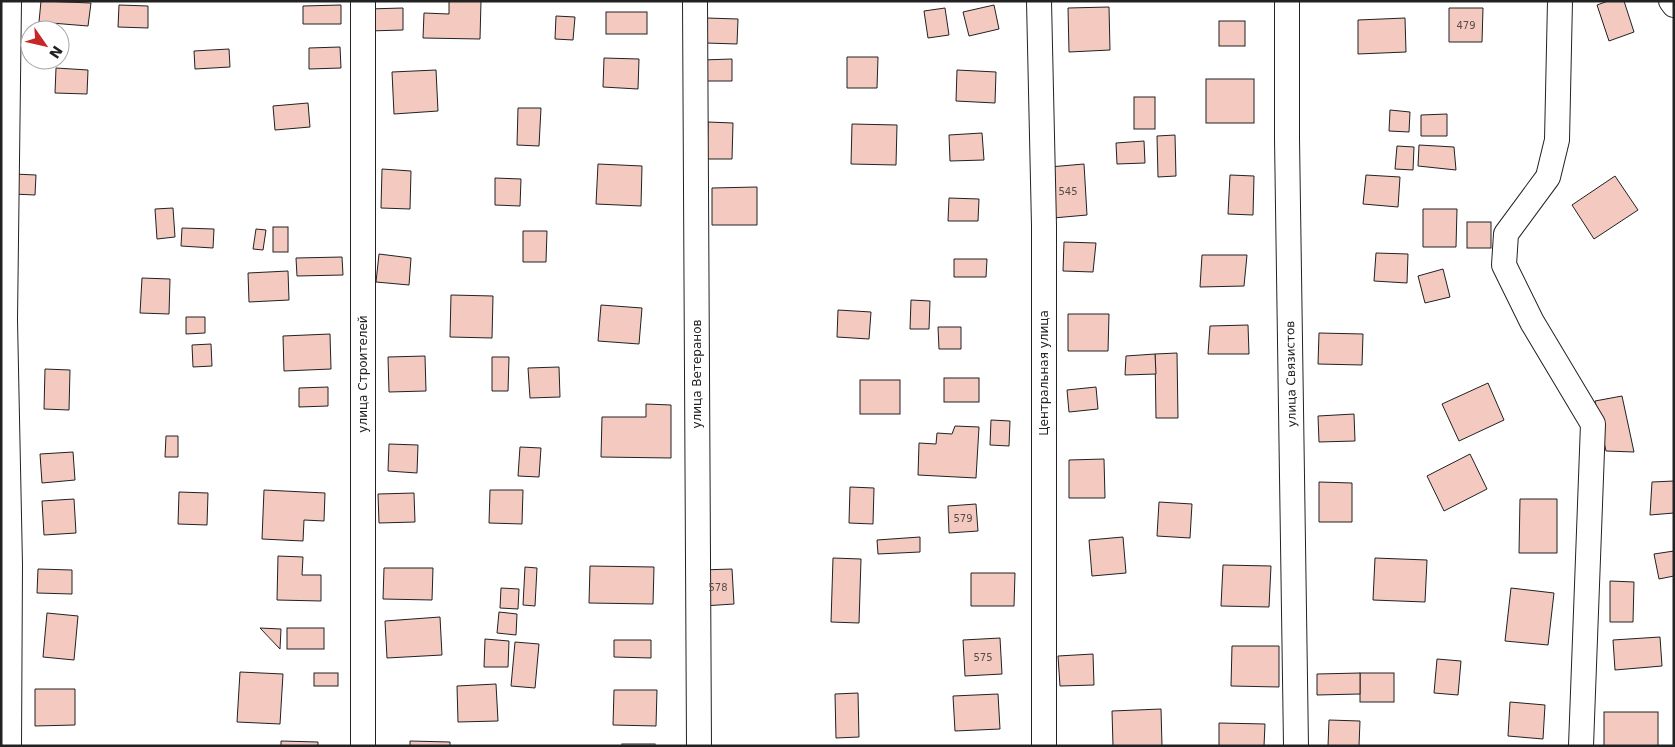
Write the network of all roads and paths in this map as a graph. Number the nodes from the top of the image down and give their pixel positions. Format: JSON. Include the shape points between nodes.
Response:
{"nodes":[{"id":1,"x":9,"y":1,"type":"edge"},
{"id":2,"x":363,"y":1,"type":"edge"},
{"id":3,"x":695,"y":1,"type":"edge"},
{"id":4,"x":1039,"y":1,"type":"edge"},
{"id":5,"x":1287,"y":1,"type":"edge"},
{"id":6,"x":1560,"y":1,"type":"edge"},
{"id":7,"x":1671,"y":1,"type":"edge"},
{"id":8,"x":1674,"y":5,"type":"edge"},
{"id":9,"x":9,"y":746,"type":"edge"},
{"id":10,"x":363,"y":746,"type":"edge"},
{"id":11,"x":699,"y":746,"type":"edge"},
{"id":12,"x":1044,"y":746,"type":"edge"},
{"id":13,"x":1296,"y":746,"type":"edge"},
{"id":14,"x":1582,"y":746,"type":"edge"}],
"edges":[{"from":1,"to":9,"type":"street","via":[[5,320],[10,565]]},
{"from":2,"to":10,"type":"street","name":"улица Строителей"},
{"from":3,"to":11,"type":"street","name":"улица Ветеранов"},
{"from":4,"to":12,"type":"street","name":"Центральная улица","via":[[1044,226]]},
{"from":5,"to":13,"type":"street","name":"улица Связистов"},
{"from":6,"to":14,"type":"street","via":[[1557,140],[1548,177],[1506,234],[1504,265],[1532,322],[1593,424]]},
{"from":7,"to":8,"type":"street"}]}
